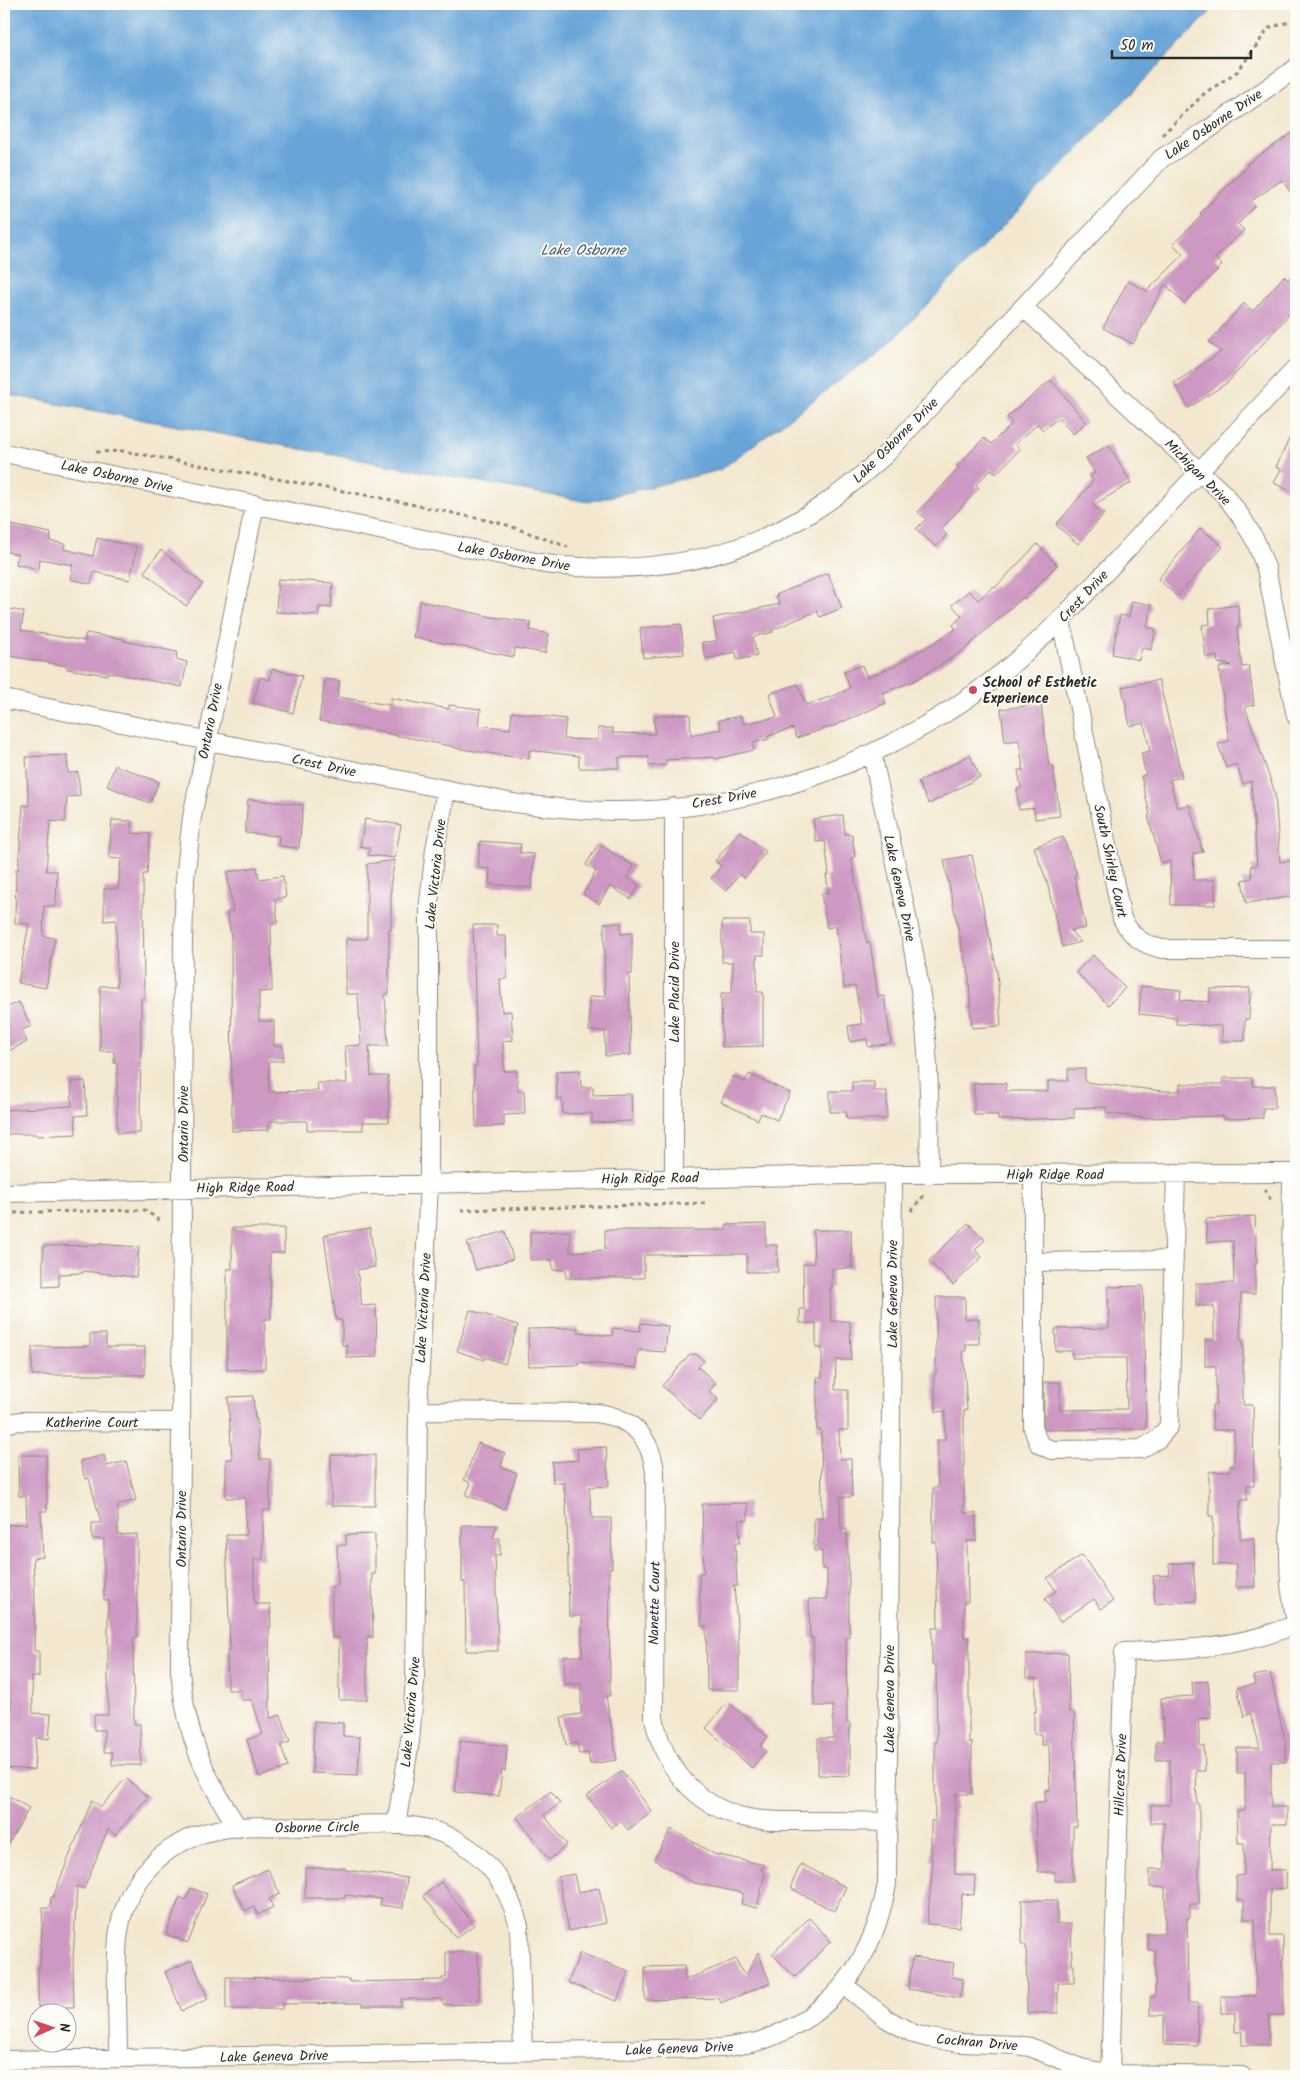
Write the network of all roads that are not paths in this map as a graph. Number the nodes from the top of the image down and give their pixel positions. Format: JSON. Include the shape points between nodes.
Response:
{"nodes":[{"id":1,"x":1296,"y":68,"type":"edge"},
{"id":2,"x":1023,"y":306,"type":"junction"},
{"id":3,"x":1296,"y":368,"type":"edge"},
{"id":4,"x":4,"y":453,"type":"edge"},
{"id":5,"x":1200,"y":471,"type":"junction"},
{"id":6,"x":255,"y":504,"type":"junction"},
{"id":7,"x":1061,"y":620,"type":"junction"},
{"id":8,"x":4,"y":699,"type":"edge"},
{"id":9,"x":1296,"y":716,"type":"edge"},
{"id":10,"x":206,"y":741,"type":"junction"},
{"id":11,"x":872,"y":753,"type":"junction"},
{"id":12,"x":446,"y":790,"type":"junction"},
{"id":13,"x":674,"y":807,"type":"junction"},
{"id":14,"x":1296,"y":949,"type":"edge"},
{"id":15,"x":1176,"y":1173,"type":"junction"},
{"id":16,"x":1294,"y":1173,"type":"edge"},
{"id":17,"x":893,"y":1174,"type":"junction"},
{"id":18,"x":929,"y":1174,"type":"junction"},
{"id":19,"x":1033,"y":1174,"type":"junction"},
{"id":20,"x":674,"y":1177,"type":"junction"},
{"id":21,"x":428,"y":1183,"type":"junction"},
{"id":22,"x":182,"y":1189,"type":"junction"},
{"id":23,"x":4,"y":1193,"type":"edge"},
{"id":24,"x":1174,"y":1260,"type":"junction"},
{"id":25,"x":1033,"y":1262,"type":"junction"},
{"id":26,"x":1293,"y":1408,"type":"edge"},
{"id":27,"x":418,"y":1411,"type":"junction"},
{"id":28,"x":181,"y":1422,"type":"junction"},
{"id":29,"x":4,"y":1424,"type":"edge"},
{"id":30,"x":1296,"y":1624,"type":"edge"},
{"id":31,"x":888,"y":1822,"type":"junction"},
{"id":32,"x":396,"y":1825,"type":"junction"},
{"id":33,"x":238,"y":1828,"type":"junction"},
{"id":34,"x":844,"y":1985,"type":"junction"},
{"id":35,"x":523,"y":2052,"type":"junction"},
{"id":36,"x":118,"y":2058,"type":"junction"},
{"id":37,"x":4,"y":2060,"type":"edge"},
{"id":38,"x":1110,"y":2074,"type":"junction"},
{"id":39,"x":1242,"y":2076,"type":"edge"}],
"edges":[{"from":1,"to":2,"type":"street","name":"Lake Osborne Drive","via":[[1162,158]]},
{"from":2,"to":5,"type":"street","name":"Michigan Drive"},
{"from":2,"to":6,"type":"street","name":"Lake Osborne Drive","via":[[884,456],[849,486],[811,513],[770,534],[698,559],[652,567],[575,568]]},
{"from":3,"to":5,"type":"street","name":"Crest Drive"},
{"from":4,"to":6,"type":"street","name":"Lake Osborne Drive"},
{"from":5,"to":7,"type":"street","name":"Crest Drive"},
{"from":5,"to":9,"type":"street","name":"Michigan Drive","via":[[1225,495],[1256,542],[1266,568]]},
{"from":6,"to":10,"type":"street","name":"Ontario Drive"},
{"from":7,"to":11,"type":"street","name":"Crest Drive","via":[[998,676],[956,706]]},
{"from":7,"to":14,"type":"street","name":"South Shirley Court","via":[[1122,919],[1128,930],[1150,947],[1163,949]]},
{"from":8,"to":10,"type":"street","name":"Crest Drive"},
{"from":10,"to":12,"type":"street","name":"Crest Drive"},
{"from":10,"to":22,"type":"street","name":"Ontario Drive","via":[[185,879]]},
{"from":11,"to":13,"type":"street","name":"Crest Drive","via":[[778,788]]},
{"from":11,"to":18,"type":"street","name":"Lake Geneva Drive","via":[[922,1003],[929,1062]]},
{"from":12,"to":13,"type":"street","name":"Crest Drive","via":[[565,809]]},
{"from":12,"to":21,"type":"street","name":"Lake Victoria Drive","via":[[435,849],[430,902]]},
{"from":13,"to":20,"type":"street","name":"Lake Placid Drive"},
{"from":15,"to":16,"type":"street","name":"High Ridge Road"},
{"from":15,"to":19,"type":"street","name":"High Ridge Road"},
{"from":15,"to":24,"type":"street"},
{"from":16,"to":26,"type":"street"},
{"from":17,"to":18,"type":"street","name":"High Ridge Road"},
{"from":17,"to":20,"type":"street","name":"High Ridge Road"},
{"from":17,"to":31,"type":"street","name":"Lake Geneva Drive"},
{"from":18,"to":19,"type":"street","name":"High Ridge Road"},
{"from":19,"to":25,"type":"street"},
{"from":20,"to":21,"type":"street","name":"High Ridge Road"},
{"from":21,"to":22,"type":"street","name":"High Ridge Road"},
{"from":21,"to":27,"type":"street","name":"Lake Victoria Drive"},
{"from":22,"to":23,"type":"street","name":"High Ridge Road"},
{"from":22,"to":28,"type":"street","name":"Ontario Drive"},
{"from":24,"to":25,"type":"street"},
{"from":24,"to":25,"type":"street","via":[[1169,1426],[1158,1439],[1141,1449],[1051,1450],[1038,1444],[1033,1428]]},
{"from":26,"to":30,"type":"street","via":[[1290,1585]]},
{"from":27,"to":31,"type":"street","name":"Nanette Court","via":[[597,1413],[624,1420],[641,1434],[653,1459],[655,1472],[654,1718],[661,1746],[674,1771],[704,1800],[743,1818]]},
{"from":27,"to":32,"type":"street","name":"Lake Victoria Drive","via":[[415,1681],[410,1741]]},
{"from":28,"to":29,"type":"street","name":"Katherine Court"},
{"from":28,"to":33,"type":"street","name":"Ontario Drive","via":[[180,1671],[183,1696],[190,1734],[204,1770]]},
{"from":30,"to":38,"type":"street","name":"Hillcrest Drive","via":[[1230,1643],[1178,1651],[1124,1652]]},
{"from":31,"to":34,"type":"street","name":"Lake Geneva Drive","via":[[887,1884],[882,1911],[873,1938]]},
{"from":32,"to":33,"type":"street","name":"Osborne Circle"},
{"from":32,"to":35,"type":"street","name":"Osborne Circle","via":[[424,1828],[464,1845],[486,1863],[504,1886],[515,1912],[520,1940]]},
{"from":33,"to":36,"type":"street","name":"Osborne Circle","via":[[195,1836],[170,1849],[148,1868],[131,1892],[120,1919],[116,1947]]},
{"from":34,"to":35,"type":"street","name":"Lake Geneva Drive","via":[[813,2014],[789,2029],[750,2043],[722,2048]]},
{"from":34,"to":38,"type":"street","name":"Cochran Drive","via":[[887,2020],[914,2034],[945,2042],[1017,2044],[1081,2068]]},
{"from":35,"to":36,"type":"street","name":"Lake Geneva Drive"},
{"from":36,"to":37,"type":"street","name":"Lake Geneva Drive"},
{"from":38,"to":39,"type":"street","name":"Cochran Drive"}]}
